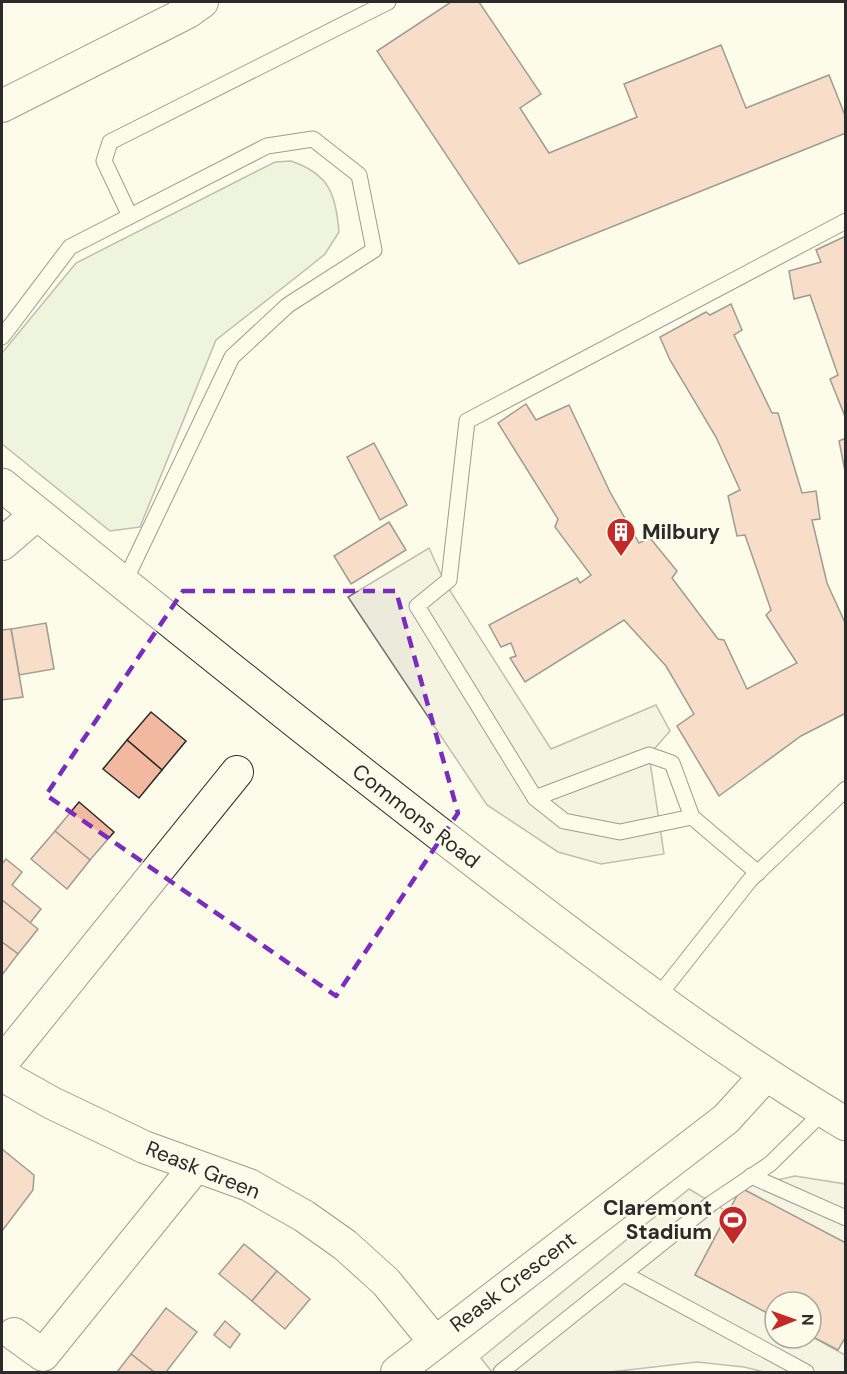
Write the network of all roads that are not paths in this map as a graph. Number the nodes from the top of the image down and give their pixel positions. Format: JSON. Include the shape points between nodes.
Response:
{"nodes":[{"id":1,"x":202,"y":2,"type":"edge"},
{"id":2,"x":388,"y":2,"type":"edge"},
{"id":3,"x":2,"y":106,"type":"edge"},
{"id":4,"x":130,"y":216,"type":"junction"},
{"id":5,"x":846,"y":221,"type":"edge"},
{"id":6,"x":2,"y":338,"type":"edge"},
{"id":7,"x":2,"y":485,"type":"edge"},
{"id":8,"x":37,"y":514,"type":"junction"},
{"id":9,"x":2,"y":544,"type":"edge"},
{"id":10,"x":123,"y":585,"type":"junction"},
{"id":11,"x":237,"y":772,"type":"dead end"},
{"id":12,"x":846,"y":789,"type":"edge"},
{"id":13,"x":535,"y":798,"type":"junction"},
{"id":14,"x":692,"y":817,"type":"junction"},
{"id":15,"x":758,"y":873,"type":"junction"},
{"id":16,"x":656,"y":999,"type":"junction"},
{"id":17,"x":2,"y":1063,"type":"edge"},
{"id":18,"x":2,"y":1075,"type":"edge"},
{"id":19,"x":766,"y":1075,"type":"junction"},
{"id":20,"x":835,"y":1118,"type":"edge"},
{"id":21,"x":195,"y":1167,"type":"junction"},
{"id":22,"x":751,"y":1176,"type":"junction"},
{"id":23,"x":846,"y":1218,"type":"edge"},
{"id":24,"x":624,"y":1274,"type":"junction"},
{"id":25,"x":14,"y":1334,"type":"dead end"},
{"id":26,"x":435,"y":1342,"type":"junction"},
{"id":27,"x":397,"y":1372,"type":"edge"},
{"id":28,"x":501,"y":1372,"type":"edge"},
{"id":29,"x":806,"y":1372,"type":"edge"}],
"edges":[{"from":1,"to":3,"type":"street"},
{"from":2,"to":4,"type":"lane","via":[[110,142],[104,161]]},
{"from":4,"to":6,"type":"lane","via":[[70,247]]},
{"from":4,"to":10,"type":"lane","via":[[267,146],[313,139],[359,175],[374,250],[288,305],[232,357]]},
{"from":5,"to":13,"type":"lane","via":[[467,421],[449,580],[417,606]]},
{"from":7,"to":8,"type":"street","name":"Commons Road"},
{"from":8,"to":9,"type":"street"},
{"from":8,"to":10,"type":"street","name":"Commons Road"},
{"from":10,"to":16,"type":"street","name":"Commons Road","via":[[431,829]]},
{"from":11,"to":17,"type":"street"},
{"from":12,"to":15,"type":"lane"},
{"from":13,"to":14,"type":"lane","via":[[564,821],[620,832]]},
{"from":13,"to":14,"type":"lane","via":[[649,755],[672,763]]},
{"from":14,"to":15,"type":"lane"},
{"from":15,"to":16,"type":"lane"},
{"from":16,"to":19,"type":"street","name":"Commons Road"},
{"from":18,"to":21,"type":"street","name":"Reask Green","via":[[51,1103]]},
{"from":19,"to":20,"type":"street","name":"Commons Road"},
{"from":19,"to":26,"type":"street","name":"Reask Crescent","via":[[726,1119]]},
{"from":20,"to":22,"type":"lane"},
{"from":21,"to":25,"type":"street","via":[[43,1355]]},
{"from":21,"to":26,"type":"street","name":"Reask Green","via":[[249,1185],[345,1245],[386,1282]]},
{"from":22,"to":23,"type":"lane"},
{"from":22,"to":24,"type":"lane"},
{"from":24,"to":28,"type":"lane"},
{"from":24,"to":29,"type":"lane"},
{"from":26,"to":27,"type":"street","name":"Reask Crescent"}]}
